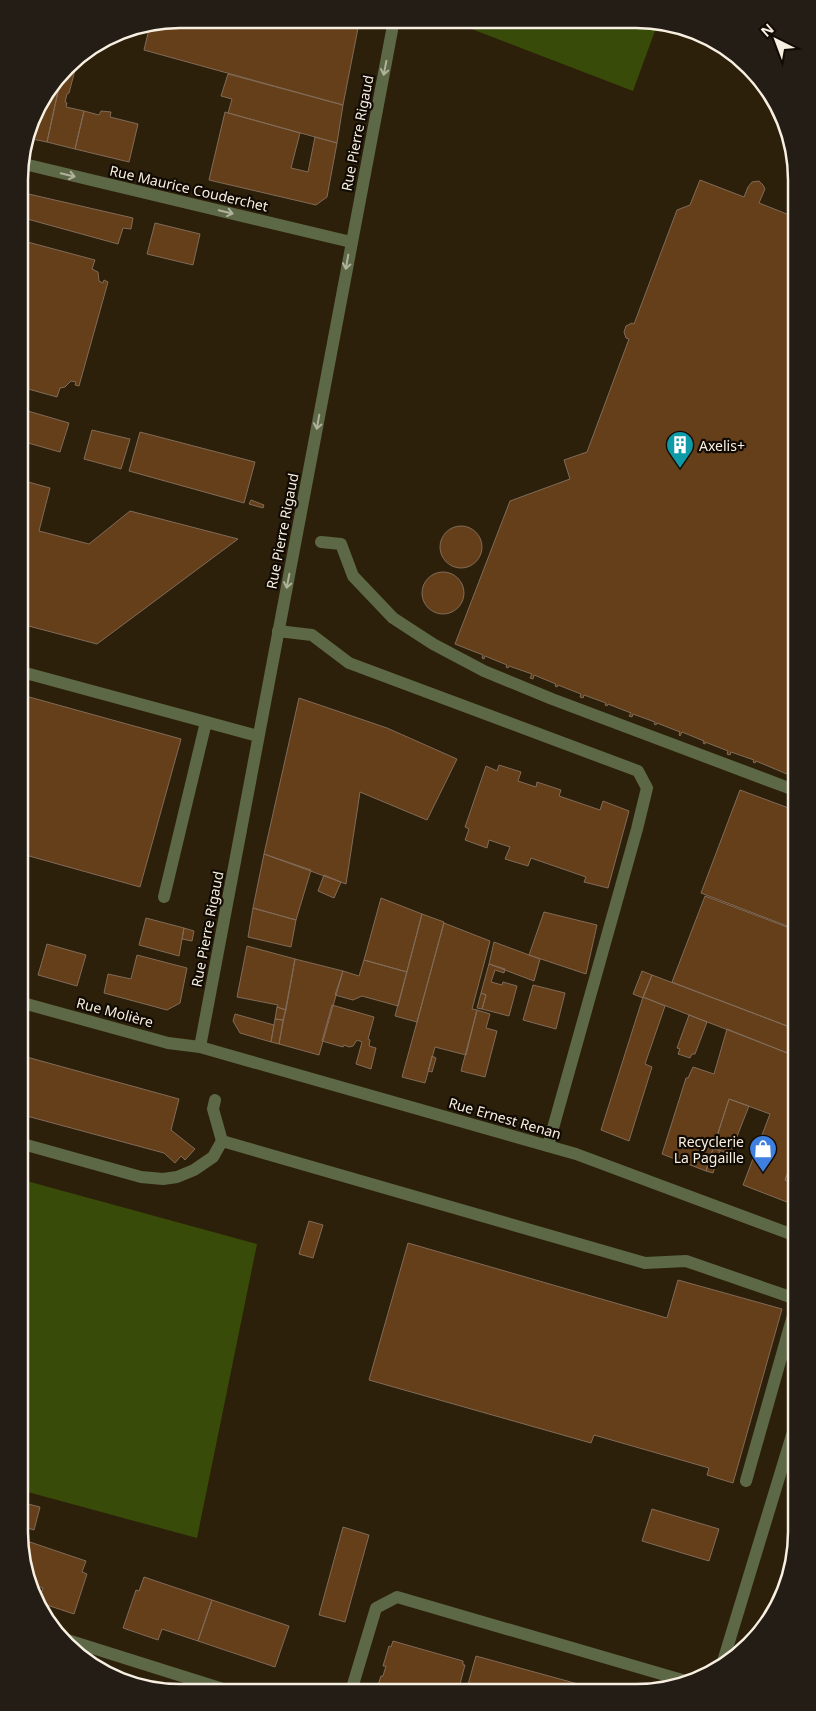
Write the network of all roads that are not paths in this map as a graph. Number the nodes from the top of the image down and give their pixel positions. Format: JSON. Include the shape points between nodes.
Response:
{"nodes":[{"id":1,"x":392,"y":28,"type":"edge"},
{"id":2,"x":28,"y":165,"type":"edge"},
{"id":3,"x":351,"y":242,"type":"junction"},
{"id":4,"x":321,"y":542,"type":"dead end"},
{"id":5,"x":278,"y":631,"type":"junction"},
{"id":6,"x":28,"y":674,"type":"edge"},
{"id":7,"x":206,"y":722,"type":"junction"},
{"id":8,"x":258,"y":736,"type":"junction"},
{"id":9,"x":788,"y":788,"type":"edge"},
{"id":10,"x":164,"y":897,"type":"dead end"},
{"id":11,"x":28,"y":1004,"type":"edge"},
{"id":12,"x":200,"y":1047,"type":"junction"},
{"id":13,"x":215,"y":1100,"type":"dead end"},
{"id":14,"x":222,"y":1141,"type":"junction"},
{"id":15,"x":28,"y":1145,"type":"edge"},
{"id":16,"x":548,"y":1146,"type":"junction"},
{"id":17,"x":788,"y":1233,"type":"edge"},
{"id":18,"x":788,"y":1282,"type":"dead end"},
{"id":19,"x":782,"y":1294,"type":"junction"},
{"id":20,"x":788,"y":1296,"type":"edge"},
{"id":21,"x":788,"y":1333,"type":"edge"},
{"id":22,"x":788,"y":1448,"type":"edge"},
{"id":23,"x":746,"y":1480,"type":"dead end"},
{"id":24,"x":76,"y":1643,"type":"edge"},
{"id":25,"x":724,"y":1656,"type":"edge"},
{"id":26,"x":675,"y":1678,"type":"edge"},
{"id":27,"x":207,"y":1684,"type":"edge"},
{"id":28,"x":353,"y":1684,"type":"edge"}],
"edges":[{"from":1,"to":3,"type":"street","name":"Rue Pierre Rigaud","one_way":true},
{"from":2,"to":3,"type":"street","name":"Rue Maurice Couderchet","one_way":true},
{"from":3,"to":5,"type":"street","name":"Rue Pierre Rigaud","one_way":true},
{"from":4,"to":9,"type":"street","via":[[341,544],[353,576],[393,618],[484,671]]},
{"from":5,"to":8,"type":"street","name":"Rue Pierre Rigaud"},
{"from":5,"to":16,"type":"street","via":[[312,636],[349,662],[638,771],[647,788]]},
{"from":6,"to":7,"type":"street"},
{"from":7,"to":8,"type":"street"},
{"from":7,"to":10,"type":"street"},
{"from":8,"to":12,"type":"street","name":"Rue Pierre Rigaud"},
{"from":11,"to":12,"type":"street","name":"Rue Molière","via":[[168,1042]]},
{"from":12,"to":16,"type":"street","name":"Rue Ernest Renan"},
{"from":13,"to":14,"type":"street","via":[[213,1109]]},
{"from":14,"to":15,"type":"street","via":[[213,1157],[194,1170],[163,1179],[141,1177]]},
{"from":14,"to":19,"type":"street","via":[[644,1263],[686,1261]]},
{"from":16,"to":17,"type":"street","name":"Rue Ernest Renan"},
{"from":18,"to":19,"type":"street"},
{"from":19,"to":20,"type":"street"},
{"from":21,"to":23,"type":"street"},
{"from":22,"to":25,"type":"street"},
{"from":24,"to":27,"type":"street"},
{"from":26,"to":28,"type":"street","via":[[397,1597],[376,1608]]}]}
